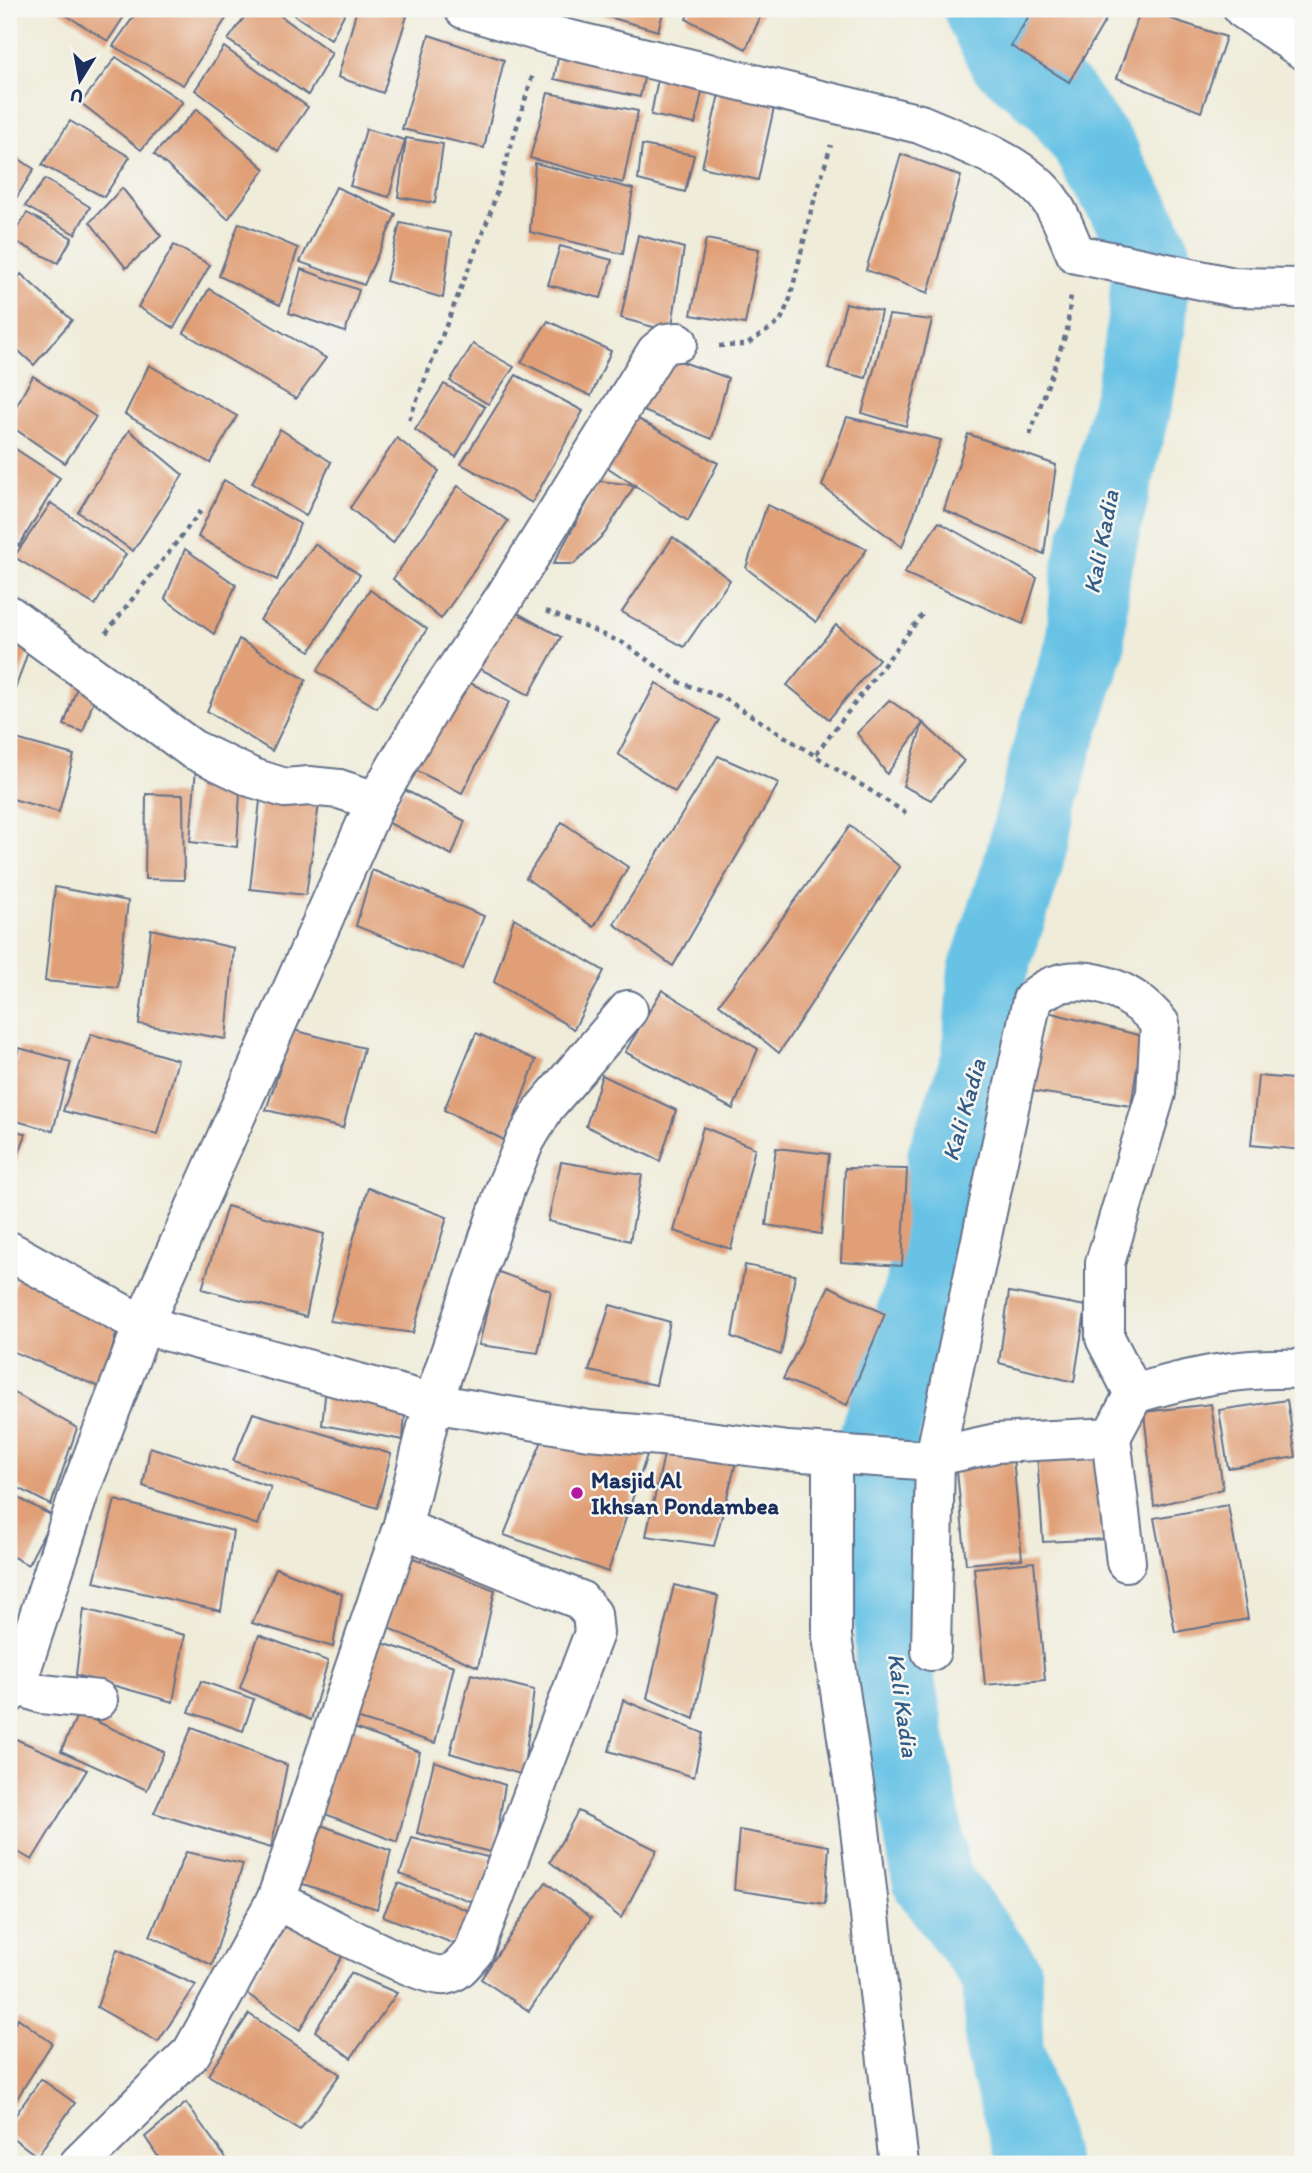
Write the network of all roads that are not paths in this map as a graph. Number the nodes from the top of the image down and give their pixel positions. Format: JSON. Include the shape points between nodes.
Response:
{"nodes":[{"id":1,"x":464,"y":9,"type":"edge"},
{"id":2,"x":1243,"y":9,"type":"edge"},
{"id":3,"x":1303,"y":50,"type":"edge"},
{"id":4,"x":1303,"y":288,"type":"edge"},
{"id":5,"x":678,"y":342,"type":"road end"},
{"id":6,"x":9,"y":615,"type":"edge"},
{"id":7,"x":376,"y":801,"type":"junction"},
{"id":8,"x":628,"y":1010,"type":"dead end"},
{"id":9,"x":9,"y":1251,"type":"edge"},
{"id":10,"x":143,"y":1325,"type":"junction"},
{"id":11,"x":1303,"y":1369,"type":"edge"},
{"id":12,"x":1134,"y":1394,"type":"junction"},
{"id":13,"x":433,"y":1403,"type":"junction"},
{"id":14,"x":1111,"y":1437,"type":"junction"},
{"id":15,"x":840,"y":1454,"type":"junction"},
{"id":16,"x":921,"y":1458,"type":"junction"},
{"id":17,"x":402,"y":1528,"type":"junction"},
{"id":18,"x":1126,"y":1562,"type":"dead end"},
{"id":19,"x":931,"y":1651,"type":"dead end"},
{"id":20,"x":11,"y":1687,"type":"edge"},
{"id":21,"x":98,"y":1700,"type":"dead end"},
{"id":22,"x":276,"y":1900,"type":"junction"},
{"id":23,"x":79,"y":2164,"type":"edge"},
{"id":24,"x":899,"y":2164,"type":"edge"}],
"edges":[{"from":1,"to":4,"type":"street","via":[[546,34],[920,124],[1007,166],[1040,188],[1090,256],[1234,287]]},
{"from":2,"to":3,"type":"street"},
{"from":5,"to":7,"type":"street","via":[[656,352]]},
{"from":6,"to":7,"type":"street","via":[[192,749],[285,788],[339,789]]},
{"from":7,"to":10,"type":"street"},
{"from":8,"to":13,"type":"street","via":[[552,1098],[525,1140]]},
{"from":9,"to":10,"type":"street"},
{"from":10,"to":13,"type":"street"},
{"from":10,"to":20,"type":"street"},
{"from":11,"to":12,"type":"street","via":[[1194,1376]]},
{"from":12,"to":14,"type":"street"},
{"from":12,"to":16,"type":"street","via":[[1105,1338],[1105,1263],[1156,1093],[1160,1024],[1121,993],[1097,983],[1059,981],[1032,1000]]},
{"from":13,"to":15,"type":"street","via":[[589,1430]]},
{"from":13,"to":17,"type":"street"},
{"from":14,"to":16,"type":"street","via":[[996,1443]]},
{"from":14,"to":18,"type":"street"},
{"from":15,"to":16,"type":"street"},
{"from":15,"to":24,"type":"street","via":[[832,1637],[857,1804]]},
{"from":16,"to":19,"type":"street"},
{"from":17,"to":22,"type":"street"},
{"from":17,"to":22,"type":"street","via":[[580,1600],[592,1614],[594,1633],[474,1951],[457,1971],[442,1976],[408,1965]]},
{"from":20,"to":21,"type":"street"},
{"from":22,"to":23,"type":"street","via":[[192,2052]]}]}
